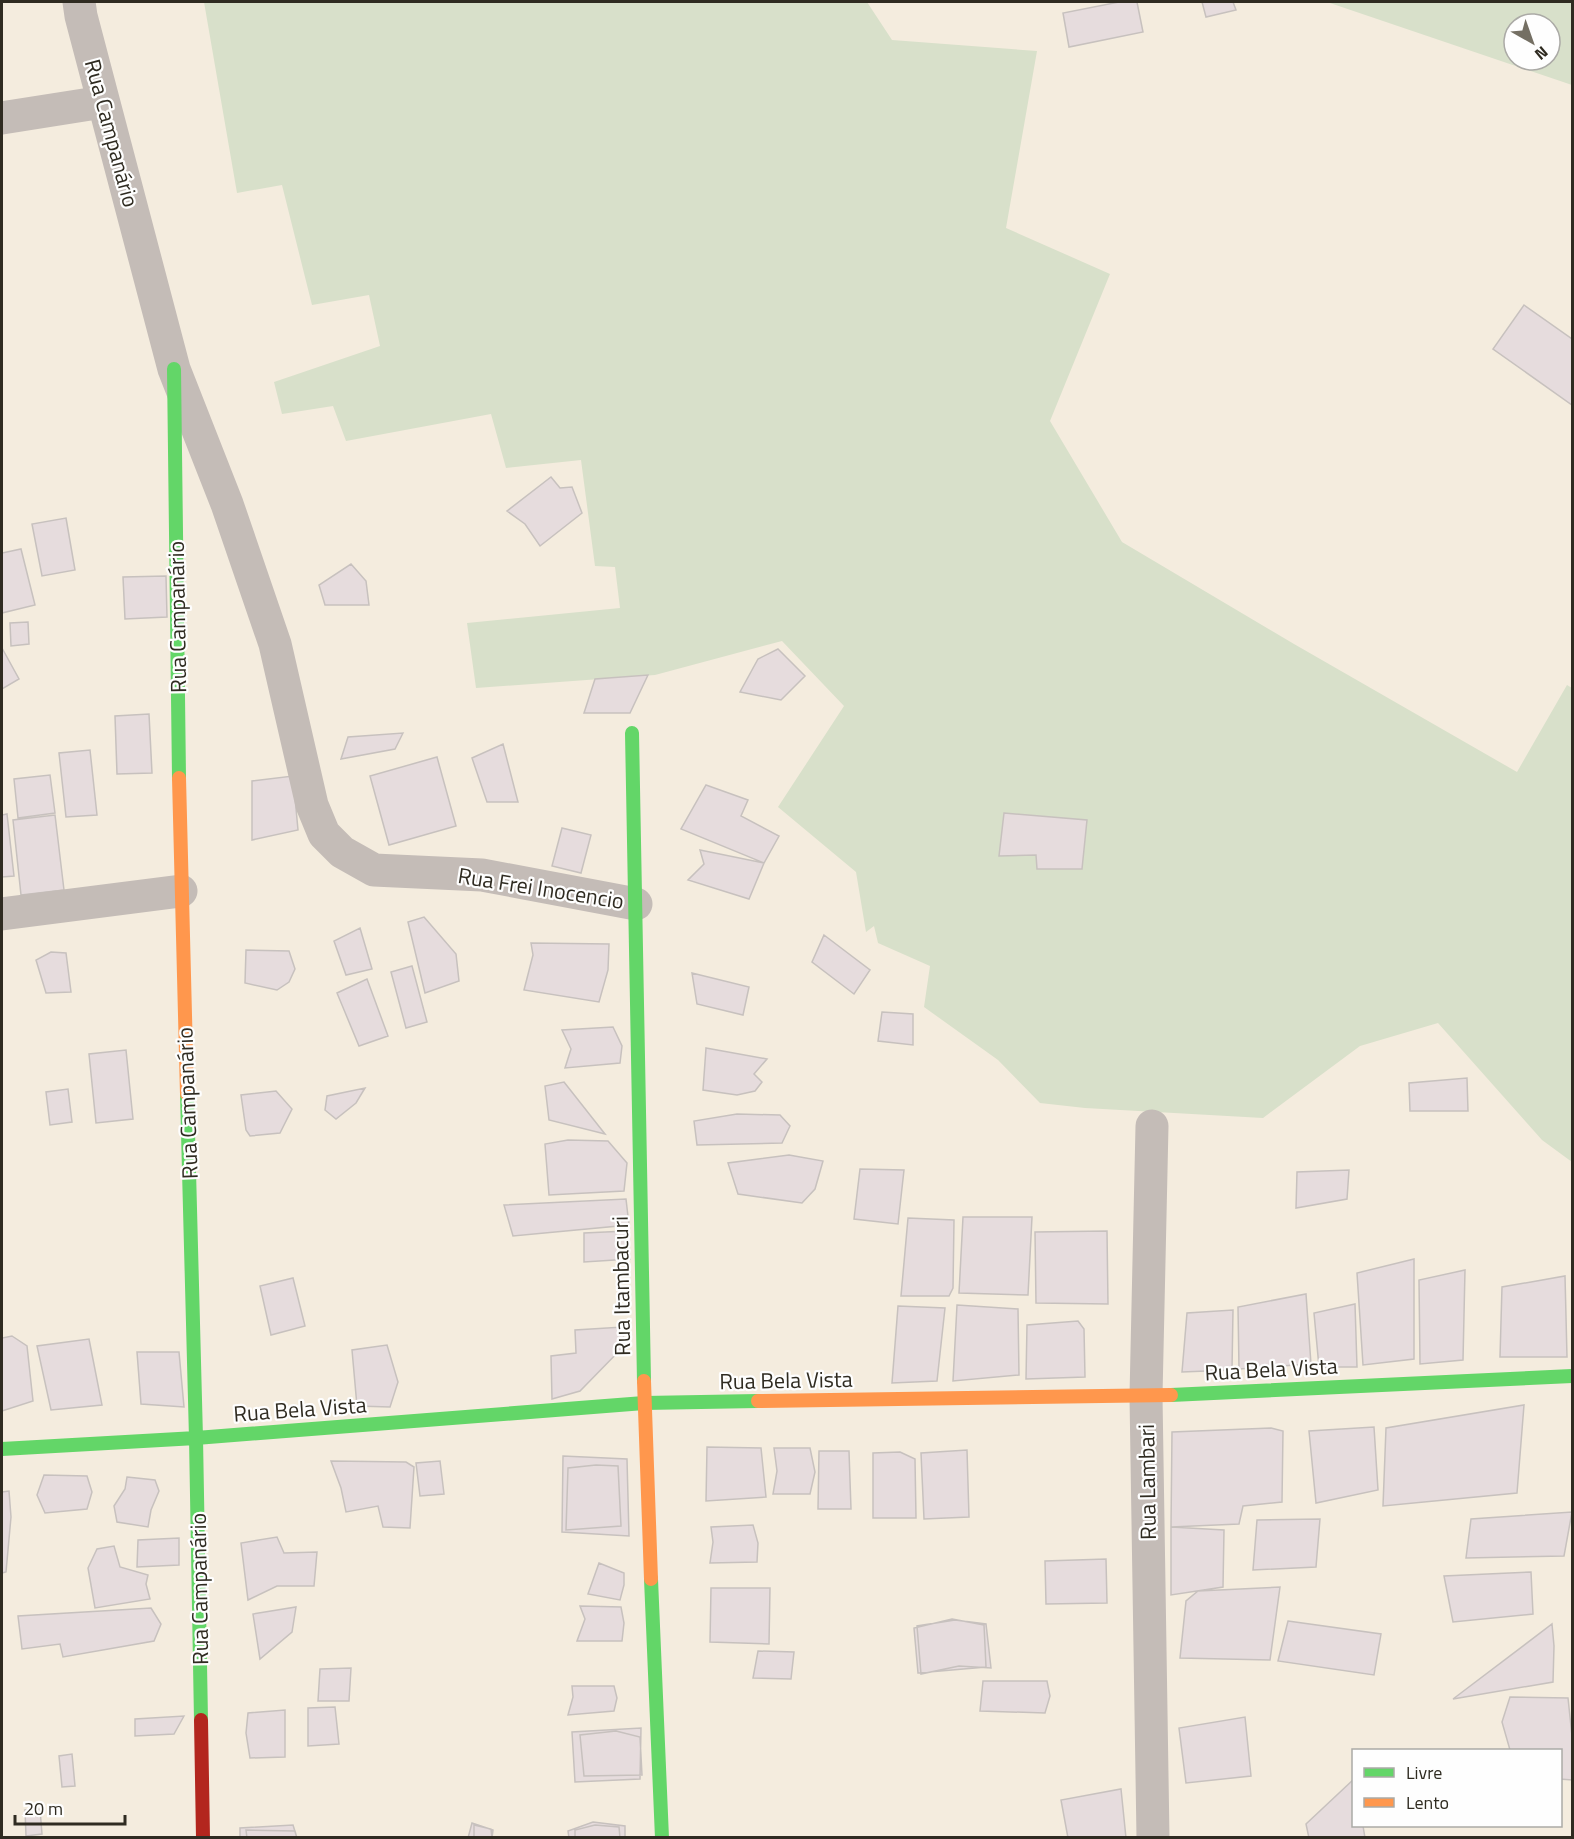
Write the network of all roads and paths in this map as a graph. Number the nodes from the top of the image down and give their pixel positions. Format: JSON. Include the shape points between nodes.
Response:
{"nodes":[{"id":1,"x":80,"y":2,"type":"edge"},
{"id":2,"x":103,"y":102,"type":"junction"},
{"id":3,"x":2,"y":118,"type":"edge"},
{"id":4,"x":174,"y":369,"type":"junction"},
{"id":5,"x":632,"y":733,"type":"dead end"},
{"id":6,"x":374,"y":870,"type":"joint"},
{"id":7,"x":182,"y":891,"type":"junction"},
{"id":8,"x":636,"y":904,"type":"junction"},
{"id":9,"x":2,"y":914,"type":"edge"},
{"id":10,"x":1152,"y":1126,"type":"dead end"},
{"id":11,"x":1572,"y":1376,"type":"edge"},
{"id":12,"x":1146,"y":1396,"type":"junction"},
{"id":13,"x":644,"y":1403,"type":"junction"},
{"id":14,"x":196,"y":1438,"type":"junction"},
{"id":15,"x":2,"y":1449,"type":"edge"},
{"id":16,"x":204,"y":1838,"type":"edge"},
{"id":17,"x":662,"y":1838,"type":"edge"},
{"id":18,"x":1153,"y":1838,"type":"edge"}],
"edges":[{"from":1,"to":2,"type":"street","name":"Rua Campanário"},
{"from":2,"to":3,"type":"street"},
{"from":2,"to":4,"type":"street","name":"Rua Campanário"},
{"from":4,"to":6,"type":"street","name":"Rua Campanário","via":[[227,504],[275,644],[312,805],[324,834],[342,852]]},
{"from":4,"to":7,"type":"street","name":"Rua Campanário"},
{"from":5,"to":8,"type":"street","name":"Rua Itambacuri"},
{"from":6,"to":8,"type":"street","name":"Rua Frei Inocencio","via":[[482,875]]},
{"from":7,"to":9,"type":"street"},
{"from":7,"to":14,"type":"street","name":"Rua Campanário"},
{"from":8,"to":13,"type":"street","name":"Rua Itambacuri"},
{"from":10,"to":12,"type":"street","name":"Rua Lambari"},
{"from":11,"to":12,"type":"street","name":"Rua Bela Vista"},
{"from":12,"to":13,"type":"street","name":"Rua Bela Vista"},
{"from":12,"to":18,"type":"street","name":"Rua Lambari"},
{"from":13,"to":14,"type":"street","name":"Rua Bela Vista"},
{"from":13,"to":17,"type":"street","name":"Rua Itambacuri"},
{"from":14,"to":15,"type":"street","name":"Rua Bela Vista"},
{"from":14,"to":16,"type":"street","name":"Rua Campanário"}]}
